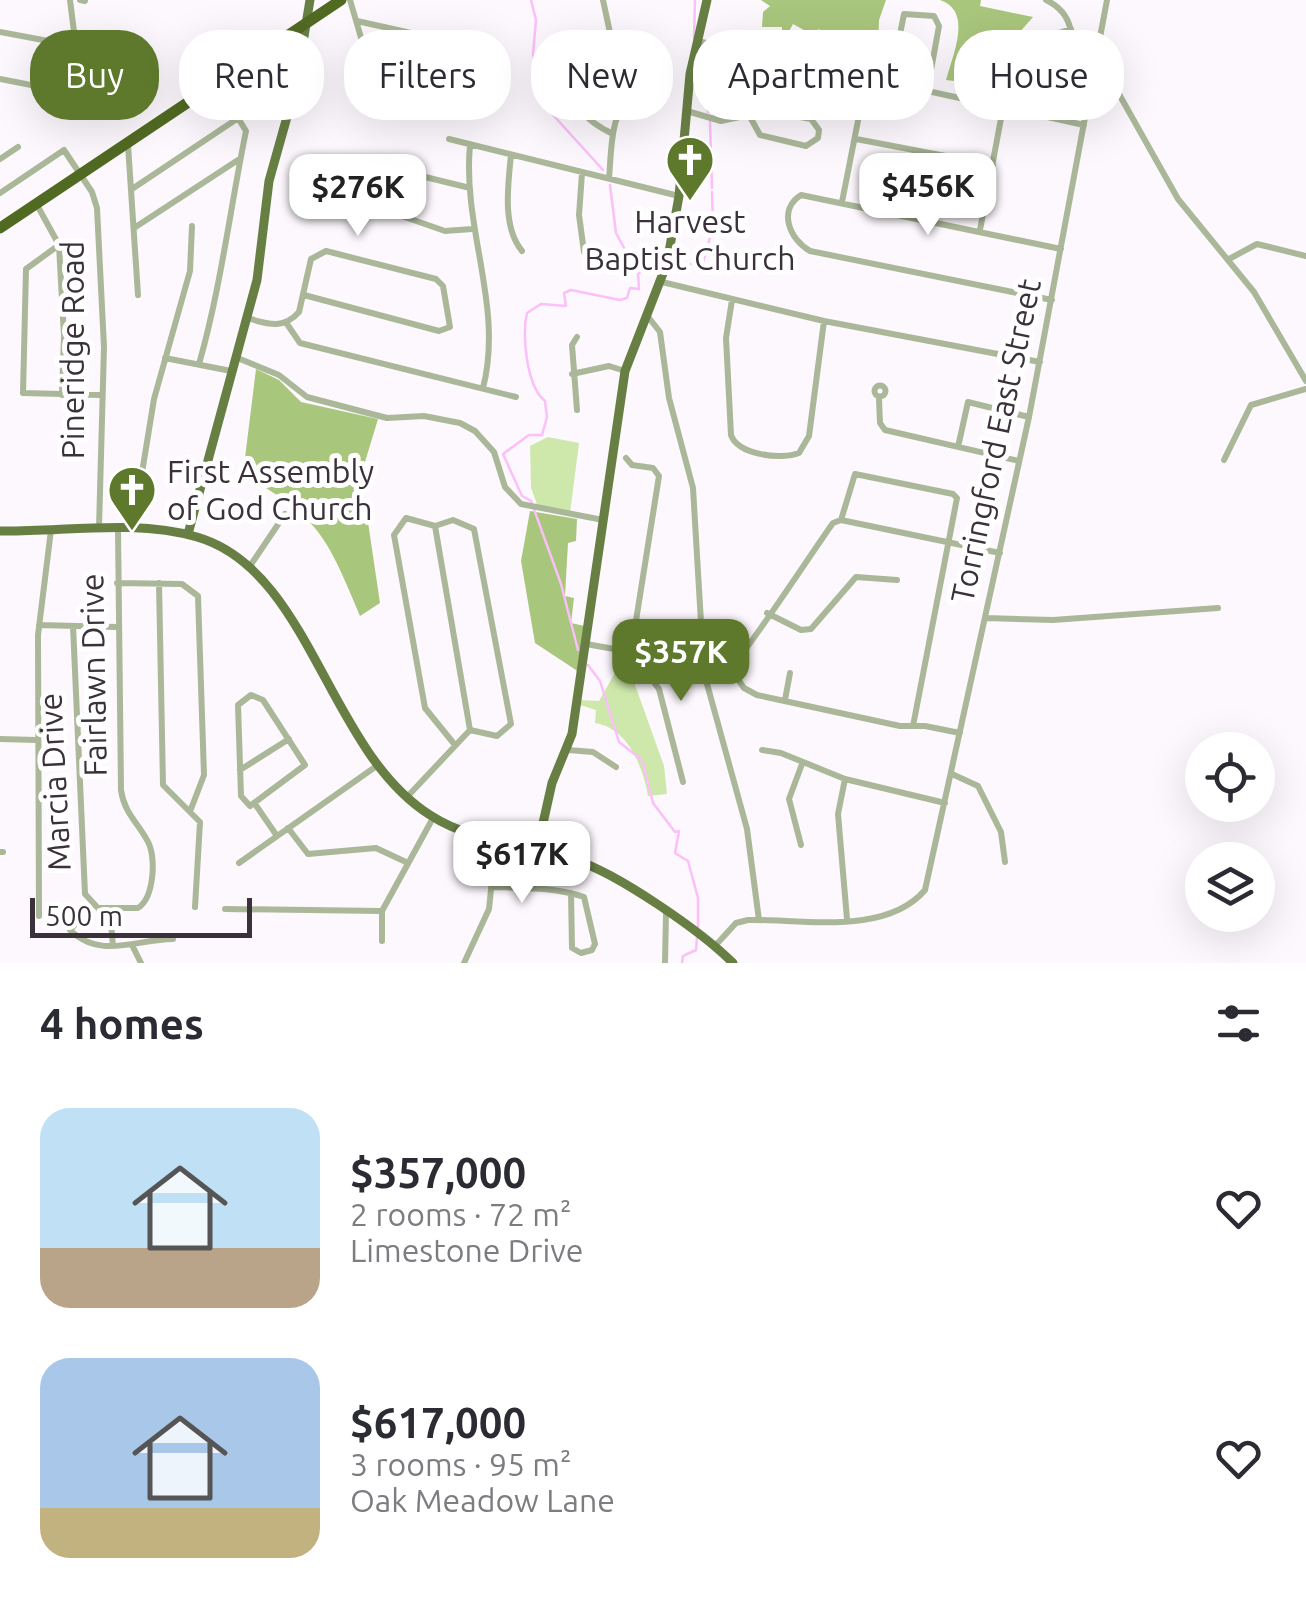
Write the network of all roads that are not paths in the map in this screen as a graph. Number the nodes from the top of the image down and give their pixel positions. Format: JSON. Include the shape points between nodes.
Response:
{"nodes":[{"id":1,"x":70,"y":0,"type":"edge"},
{"id":2,"x":310,"y":0,"type":"edge"},
{"id":3,"x":341,"y":0,"type":"edge"},
{"id":4,"x":350,"y":0,"type":"edge"},
{"id":5,"x":603,"y":0,"type":"edge"},
{"id":6,"x":708,"y":0,"type":"edge"},
{"id":7,"x":1046,"y":0,"type":"edge"},
{"id":8,"x":1107,"y":0,"type":"edge"},
{"id":9,"x":357,"y":20,"type":"junction"},
{"id":10,"x":305,"y":26,"type":"junction"},
{"id":11,"x":1072,"y":29,"type":"joint"},
{"id":12,"x":73,"y":30,"type":"edge"},
{"id":13,"x":299,"y":30,"type":"edge"},
{"id":14,"x":304,"y":30,"type":"edge"},
{"id":15,"x":360,"y":30,"type":"edge"},
{"id":16,"x":399,"y":30,"type":"edge"},
{"id":17,"x":610,"y":30,"type":"edge"},
{"id":18,"x":700,"y":30,"type":"edge"},
{"id":19,"x":901,"y":30,"type":"edge"},
{"id":20,"x":1068,"y":30,"type":"edge"},
{"id":21,"x":1101,"y":30,"type":"edge"},
{"id":22,"x":0,"y":32,"type":"edge"},
{"id":23,"x":30,"y":38,"type":"edge"},
{"id":24,"x":934,"y":54,"type":"edge"},
{"id":25,"x":693,"y":66,"type":"edge"},
{"id":26,"x":0,"y":79,"type":"edge"},
{"id":27,"x":30,"y":85,"type":"edge"},
{"id":28,"x":1124,"y":106,"type":"edge"},
{"id":29,"x":179,"y":110,"type":"edge"},
{"id":30,"x":687,"y":111,"type":"junction"},
{"id":31,"x":693,"y":113,"type":"edge"},
{"id":32,"x":750,"y":115,"type":"joint"},
{"id":33,"x":236,"y":120,"type":"edge"},
{"id":34,"x":241,"y":120,"type":"edge"},
{"id":35,"x":286,"y":120,"type":"edge"},
{"id":36,"x":590,"y":120,"type":"edge"},
{"id":37,"x":618,"y":120,"type":"edge"},
{"id":38,"x":859,"y":120,"type":"edge"},
{"id":39,"x":1001,"y":120,"type":"edge"},
{"id":40,"x":1061,"y":120,"type":"edge"},
{"id":41,"x":1085,"y":120,"type":"edge"},
{"id":42,"x":1084,"y":125,"type":"junction"},
{"id":43,"x":613,"y":134,"type":"junction"},
{"id":44,"x":856,"y":139,"type":"junction"},
{"id":45,"x":449,"y":140,"type":"dead end"},
{"id":46,"x":128,"y":145,"type":"junction"},
{"id":47,"x":470,"y":145,"type":"junction"},
{"id":48,"x":18,"y":147,"type":"dead end"},
{"id":49,"x":511,"y":156,"type":"junction"},
{"id":50,"x":0,"y":160,"type":"edge"},
{"id":51,"x":238,"y":160,"type":"junction"},
{"id":52,"x":993,"y":165,"type":"junction"},
{"id":53,"x":582,"y":173,"type":"junction"},
{"id":54,"x":82,"y":175,"type":"junction"},
{"id":55,"x":609,"y":178,"type":"junction"},
{"id":56,"x":466,"y":187,"type":"junction"},
{"id":57,"x":132,"y":189,"type":"junction"},
{"id":58,"x":0,"y":193,"type":"edge"},
{"id":59,"x":679,"y":196,"type":"junction"},
{"id":60,"x":842,"y":202,"type":"junction"},
{"id":61,"x":37,"y":204,"type":"junction"},
{"id":62,"x":192,"y":226,"type":"dead end"},
{"id":63,"x":0,"y":228,"type":"edge"},
{"id":64,"x":133,"y":228,"type":"junction"},
{"id":65,"x":472,"y":229,"type":"junction"},
{"id":66,"x":980,"y":230,"type":"junction"},
{"id":67,"x":59,"y":245,"type":"junction"},
{"id":68,"x":1061,"y":248,"type":"junction"},
{"id":69,"x":522,"y":251,"type":"dead end"},
{"id":70,"x":584,"y":252,"type":"dead end"},
{"id":71,"x":1306,"y":256,"type":"edge"},
{"id":72,"x":1229,"y":259,"type":"junction"},
{"id":73,"x":662,"y":282,"type":"junction"},
{"id":74,"x":138,"y":295,"type":"dead end"},
{"id":75,"x":304,"y":295,"type":"junction"},
{"id":76,"x":732,"y":300,"type":"junction"},
{"id":77,"x":1052,"y":300,"type":"junction"},
{"id":78,"x":246,"y":318,"type":"junction"},
{"id":79,"x":649,"y":318,"type":"junction"},
{"id":80,"x":824,"y":321,"type":"junction"},
{"id":81,"x":287,"y":324,"type":"junction"},
{"id":82,"x":577,"y":337,"type":"dead end"},
{"id":83,"x":236,"y":357,"type":"junction"},
{"id":84,"x":166,"y":358,"type":"junction"},
{"id":85,"x":1040,"y":362,"type":"junction"},
{"id":86,"x":199,"y":364,"type":"junction"},
{"id":87,"x":231,"y":371,"type":"junction"},
{"id":88,"x":625,"y":371,"type":"junction"},
{"id":89,"x":572,"y":374,"type":"junction"},
{"id":90,"x":1306,"y":381,"type":"edge"},
{"id":91,"x":484,"y":388,"type":"junction"},
{"id":92,"x":1306,"y":390,"type":"edge"},
{"id":93,"x":62,"y":394,"type":"junction"},
{"id":94,"x":100,"y":395,"type":"junction"},
{"id":95,"x":516,"y":397,"type":"dead end"},
{"id":96,"x":880,"y":399,"type":"dead end"},
{"id":97,"x":577,"y":410,"type":"dead end"},
{"id":98,"x":1029,"y":417,"type":"junction"},
{"id":99,"x":958,"y":447,"type":"junction"},
{"id":100,"x":626,"y":458,"type":"dead end"},
{"id":101,"x":1224,"y":460,"type":"dead end"},
{"id":102,"x":1019,"y":461,"type":"junction"},
{"id":103,"x":285,"y":514,"type":"dead end"},
{"id":104,"x":604,"y":520,"type":"junction"},
{"id":105,"x":841,"y":520,"type":"junction"},
{"id":106,"x":436,"y":526,"type":"junction"},
{"id":107,"x":99,"y":528,"type":"junction"},
{"id":108,"x":118,"y":529,"type":"junction"},
{"id":109,"x":51,"y":530,"type":"junction"},
{"id":110,"x":132,"y":530,"type":"junction"},
{"id":111,"x":0,"y":531,"type":"edge"},
{"id":112,"x":188,"y":534,"type":"junction"},
{"id":113,"x":948,"y":542,"type":"junction"},
{"id":114,"x":1000,"y":553,"type":"junction"},
{"id":115,"x":250,"y":566,"type":"junction"},
{"id":116,"x":897,"y":580,"type":"dead end"},
{"id":117,"x":118,"y":583,"type":"junction"},
{"id":118,"x":159,"y":583,"type":"junction"},
{"id":119,"x":1218,"y":608,"type":"dead end"},
{"id":120,"x":767,"y":614,"type":"junction"},
{"id":121,"x":985,"y":618,"type":"junction"},
{"id":122,"x":39,"y":625,"type":"junction"},
{"id":123,"x":73,"y":626,"type":"junction"},
{"id":124,"x":117,"y":627,"type":"junction"},
{"id":125,"x":586,"y":644,"type":"junction"},
{"id":126,"x":631,"y":652,"type":"junction"},
{"id":127,"x":704,"y":654,"type":"junction"},
{"id":128,"x":732,"y":666,"type":"junction"},
{"id":129,"x":790,"y":673,"type":"dead end"},
{"id":130,"x":785,"y":700,"type":"junction"},
{"id":131,"x":913,"y":726,"type":"junction"},
{"id":132,"x":470,"y":730,"type":"junction"},
{"id":133,"x":960,"y":733,"type":"junction"},
{"id":134,"x":290,"y":739,"type":"junction"},
{"id":135,"x":0,"y":740,"type":"edge"},
{"id":136,"x":36,"y":740,"type":"junction"},
{"id":137,"x":456,"y":745,"type":"junction"},
{"id":138,"x":568,"y":750,"type":"junction"},
{"id":139,"x":762,"y":750,"type":"dead end"},
{"id":140,"x":802,"y":764,"type":"junction"},
{"id":141,"x":378,"y":765,"type":"junction"},
{"id":142,"x":616,"y":768,"type":"dead end"},
{"id":143,"x":240,"y":770,"type":"junction"},
{"id":144,"x":952,"y":774,"type":"junction"},
{"id":145,"x":846,"y":779,"type":"junction"},
{"id":146,"x":683,"y":782,"type":"dead end"},
{"id":147,"x":406,"y":798,"type":"junction"},
{"id":148,"x":945,"y":803,"type":"junction"},
{"id":149,"x":255,"y":804,"type":"junction"},
{"id":150,"x":191,"y":809,"type":"junction"},
{"id":151,"x":434,"y":818,"type":"junction"},
{"id":152,"x":288,"y":828,"type":"junction"},
{"id":153,"x":277,"y":836,"type":"junction"},
{"id":154,"x":496,"y":840,"type":"junction"},
{"id":155,"x":801,"y":845,"type":"dead end"},
{"id":156,"x":537,"y":850,"type":"junction"},
{"id":157,"x":1005,"y":862,"type":"dead end"},
{"id":158,"x":238,"y":863,"type":"dead end"},
{"id":159,"x":408,"y":863,"type":"junction"},
{"id":160,"x":492,"y":887,"type":"junction"},
{"id":161,"x":571,"y":893,"type":"junction"},
{"id":162,"x":91,"y":906,"type":"junction"},
{"id":163,"x":195,"y":907,"type":"dead end"},
{"id":164,"x":119,"y":909,"type":"joint"},
{"id":165,"x":225,"y":909,"type":"dead end"},
{"id":166,"x":382,"y":911,"type":"junction"},
{"id":167,"x":666,"y":914,"type":"junction"},
{"id":168,"x":39,"y":916,"type":"dead end"},
{"id":169,"x":846,"y":919,"type":"junction"},
{"id":170,"x":759,"y":920,"type":"junction"},
{"id":171,"x":111,"y":923,"type":"dead end"},
{"id":172,"x":174,"y":939,"type":"dead end"},
{"id":173,"x":382,"y":941,"type":"dead end"},
{"id":174,"x":132,"y":945,"type":"junction"},
{"id":175,"x":113,"y":946,"type":"junction"},
{"id":176,"x":714,"y":947,"type":"junction"},
{"id":177,"x":141,"y":963,"type":"edge"},
{"id":178,"x":464,"y":963,"type":"edge"},
{"id":179,"x":666,"y":963,"type":"edge"},
{"id":180,"x":733,"y":963,"type":"edge"}],
"edges":[{"from":1,"to":12,"type":"street"},
{"from":2,"to":10,"type":"main road"},
{"from":3,"to":10,"type":"highway"},
{"from":4,"to":9,"type":"street"},
{"from":5,"to":17,"type":"street"},
{"from":6,"to":18,"type":"main road"},
{"from":7,"to":11,"type":"street"},
{"from":8,"to":21,"type":"street","name":"Torringford East Street"},
{"from":9,"to":15,"type":"street"},
{"from":9,"to":16,"type":"street"},
{"from":10,"to":13,"type":"highway"},
{"from":10,"to":14,"type":"main road"},
{"from":11,"to":20,"type":"street"},
{"from":19,"to":24,"type":"street","via":[[904,14],[934,16]]},
{"from":22,"to":23,"type":"street"},
{"from":25,"to":30,"type":"main road"},
{"from":26,"to":27,"type":"street"},
{"from":28,"to":72,"type":"street","via":[[1178,199]]},
{"from":29,"to":46,"type":"highway"},
{"from":30,"to":31,"type":"street"},
{"from":30,"to":59,"type":"main road"},
{"from":32,"to":32,"type":"street","via":[[763,110],[811,120],[818,138],[806,146],[766,138]]},
{"from":33,"to":57,"type":"street"},
{"from":34,"to":51,"type":"street","via":[[246,131]]},
{"from":35,"to":78,"type":"main road"},
{"from":36,"to":43,"type":"street"},
{"from":37,"to":43,"type":"street"},
{"from":38,"to":44,"type":"street"},
{"from":39,"to":52,"type":"street"},
{"from":40,"to":42,"type":"street"},
{"from":41,"to":42,"type":"street","name":"Torringford East Street"},
{"from":42,"to":68,"type":"street","name":"Torringford East Street"},
{"from":43,"to":55,"type":"street"},
{"from":44,"to":52,"type":"street"},
{"from":44,"to":60,"type":"street"},
{"from":45,"to":47,"type":"street"},
{"from":46,"to":54,"type":"highway"},
{"from":46,"to":57,"type":"street"},
{"from":47,"to":49,"type":"street"},
{"from":47,"to":56,"type":"street"},
{"from":48,"to":50,"type":"street"},
{"from":49,"to":53,"type":"street"},
{"from":49,"to":69,"type":"street","via":[[507,196]]},
{"from":51,"to":64,"type":"street"},
{"from":51,"to":86,"type":"street","via":[[225,260]]},
{"from":52,"to":66,"type":"street"},
{"from":53,"to":55,"type":"street"},
{"from":53,"to":70,"type":"street"},
{"from":54,"to":58,"type":"street","name":"Pineridge Road","via":[[64,150]]},
{"from":54,"to":61,"type":"highway"},
{"from":54,"to":94,"type":"street","name":"Pineridge Road","via":[[96,208],[104,347]]},
{"from":55,"to":59,"type":"street"},
{"from":56,"to":65,"type":"street"},
{"from":56,"to":65,"type":"street","via":[[413,174],[402,216],[445,230]]},
{"from":57,"to":64,"type":"street"},
{"from":59,"to":73,"type":"main road"},
{"from":60,"to":66,"type":"street"},
{"from":60,"to":77,"type":"street","via":[[801,195],[793,202],[788,226],[796,243]]},
{"from":61,"to":63,"type":"highway"},
{"from":61,"to":67,"type":"street"},
{"from":62,"to":84,"type":"street","via":[[190,271]]},
{"from":64,"to":74,"type":"street"},
{"from":65,"to":91,"type":"street","via":[[493,333]]},
{"from":66,"to":68,"type":"street"},
{"from":67,"to":93,"type":"street"},
{"from":67,"to":93,"type":"street","via":[[26,269],[23,392]]},
{"from":68,"to":77,"type":"street","name":"Torringford East Street"},
{"from":71,"to":72,"type":"street","via":[[1257,244]]},
{"from":72,"to":90,"type":"street"},
{"from":73,"to":76,"type":"street"},
{"from":73,"to":79,"type":"main road"},
{"from":75,"to":75,"type":"street","via":[[315,254],[357,258],[440,282],[450,328],[439,331]]},
{"from":75,"to":81,"type":"street"},
{"from":76,"to":80,"type":"street"},
{"from":76,"to":80,"type":"street","via":[[726,338],[731,434],[741,446],[778,458],[800,453],[809,436]]},
{"from":77,"to":85,"type":"street","name":"Torringford East Street"},
{"from":78,"to":81,"type":"street"},
{"from":78,"to":83,"type":"main road"},
{"from":79,"to":88,"type":"main road"},
{"from":79,"to":127,"type":"street","via":[[660,332],[693,488]]},
{"from":80,"to":85,"type":"street"},
{"from":81,"to":91,"type":"street","via":[[300,342]]},
{"from":82,"to":89,"type":"street"},
{"from":83,"to":87,"type":"main road"},
{"from":83,"to":104,"type":"street","via":[[279,375],[307,398],[386,418],[460,423],[486,442],[506,487],[523,505]]},
{"from":84,"to":86,"type":"street"},
{"from":84,"to":110,"type":"street"},
{"from":85,"to":98,"type":"street","name":"Torringford East Street"},
{"from":86,"to":87,"type":"street"},
{"from":87,"to":112,"type":"main road"},
{"from":88,"to":89,"type":"street","via":[[609,366]]},
{"from":88,"to":104,"type":"main road"},
{"from":89,"to":97,"type":"street"},
{"from":91,"to":95,"type":"street"},
{"from":92,"to":101,"type":"street","via":[[1251,405]]},
{"from":93,"to":94,"type":"street"},
{"from":94,"to":107,"type":"street","name":"Pineridge Road"},
{"from":96,"to":99,"type":"street","via":[[885,430]]},
{"from":98,"to":99,"type":"street","via":[[968,402]]},
{"from":98,"to":102,"type":"street","name":"Torringford East Street"},
{"from":99,"to":102,"type":"street"},
{"from":100,"to":126,"type":"street","via":[[660,476]]},
{"from":102,"to":114,"type":"street","name":"Torringford East Street"},
{"from":103,"to":115,"type":"street"},
{"from":104,"to":125,"type":"main road"},
{"from":105,"to":113,"type":"street"},
{"from":105,"to":113,"type":"street","via":[[850,478],[871,477],[953,494]]},
{"from":105,"to":120,"type":"street"},
{"from":106,"to":132,"type":"street"},
{"from":106,"to":132,"type":"street","via":[[453,520],[474,529],[511,717],[502,734]]},
{"from":106,"to":137,"type":"street","via":[[406,518],[394,535],[425,708]]},
{"from":107,"to":108,"type":"main road"},
{"from":107,"to":109,"type":"main road"},
{"from":108,"to":110,"type":"main road"},
{"from":108,"to":117,"type":"street","name":"Fairlawn Drive"},
{"from":109,"to":111,"type":"main road"},
{"from":109,"to":122,"type":"street"},
{"from":110,"to":112,"type":"main road"},
{"from":112,"to":115,"type":"main road"},
{"from":113,"to":114,"type":"street"},
{"from":113,"to":131,"type":"street"},
{"from":114,"to":121,"type":"street","name":"Torringford East Street"},
{"from":115,"to":141,"type":"main road","via":[[277,596]]},
{"from":116,"to":120,"type":"street","via":[[856,576],[810,629]]},
{"from":117,"to":118,"type":"street"},
{"from":117,"to":124,"type":"street","name":"Fairlawn Drive"},
{"from":118,"to":150,"type":"street","via":[[163,785]]},
{"from":118,"to":150,"type":"street","via":[[187,585],[198,596],[205,764]]},
{"from":119,"to":121,"type":"street"},
{"from":120,"to":128,"type":"street","via":[[743,660]]},
{"from":121,"to":133,"type":"street","name":"Torringford East Street"},
{"from":122,"to":123,"type":"street"},
{"from":122,"to":136,"type":"street"},
{"from":123,"to":124,"type":"street"},
{"from":123,"to":162,"type":"street","name":"Marcia Drive","via":[[85,894]]},
{"from":124,"to":164,"type":"street","name":"Fairlawn Drive","via":[[120,790],[151,856],[147,901]]},
{"from":125,"to":126,"type":"street"},
{"from":125,"to":138,"type":"main road"},
{"from":126,"to":146,"type":"street","via":[[659,688]]},
{"from":127,"to":128,"type":"street","via":[[720,655]]},
{"from":127,"to":170,"type":"street","via":[[747,829]]},
{"from":128,"to":130,"type":"street","via":[[744,688]]},
{"from":129,"to":130,"type":"street"},
{"from":130,"to":131,"type":"street"},
{"from":131,"to":133,"type":"street"},
{"from":132,"to":137,"type":"street"},
{"from":133,"to":144,"type":"street","name":"Torringford East Street"},
{"from":134,"to":143,"type":"street"},
{"from":134,"to":143,"type":"street","via":[[258,695],[240,701]]},
{"from":134,"to":149,"type":"street","via":[[303,770]]},
{"from":135,"to":136,"type":"street"},
{"from":136,"to":168,"type":"street"},
{"from":137,"to":147,"type":"street"},
{"from":138,"to":142,"type":"street","via":[[593,752]]},
{"from":138,"to":156,"type":"main road","via":[[554,777]]},
{"from":139,"to":140,"type":"street"},
{"from":140,"to":145,"type":"street"},
{"from":140,"to":155,"type":"street","via":[[789,799]]},
{"from":141,"to":147,"type":"main road"},
{"from":141,"to":152,"type":"street"},
{"from":143,"to":149,"type":"street","via":[[244,804]]},
{"from":144,"to":148,"type":"street","name":"Torringford East Street"},
{"from":144,"to":157,"type":"street","via":[[978,786],[1001,832]]},
{"from":145,"to":148,"type":"street"},
{"from":145,"to":169,"type":"street","via":[[838,814]]},
{"from":147,"to":151,"type":"main road"},
{"from":148,"to":169,"type":"street","name":"Torringford East Street","via":[[925,890],[891,915]]},
{"from":149,"to":153,"type":"street"},
{"from":150,"to":163,"type":"street","via":[[200,832]]},
{"from":151,"to":154,"type":"main road"},
{"from":151,"to":159,"type":"street"},
{"from":152,"to":153,"type":"street"},
{"from":152,"to":159,"type":"street","via":[[308,854],[376,848]]},
{"from":153,"to":158,"type":"street"},
{"from":154,"to":156,"type":"main road"},
{"from":154,"to":160,"type":"street"},
{"from":156,"to":167,"type":"main road","via":[[600,870]]},
{"from":159,"to":166,"type":"street"},
{"from":160,"to":161,"type":"street"},
{"from":160,"to":178,"type":"street"},
{"from":161,"to":161,"type":"street","via":[[584,897],[596,944],[581,953],[572,948]]},
{"from":162,"to":164,"type":"street","name":"Marcia Drive"},
{"from":162,"to":175,"type":"street","via":[[70,930],[85,943]]},
{"from":165,"to":166,"type":"street"},
{"from":166,"to":173,"type":"street"},
{"from":167,"to":176,"type":"main road"},
{"from":167,"to":179,"type":"street"},
{"from":169,"to":170,"type":"street"},
{"from":170,"to":176,"type":"street","via":[[736,923]]},
{"from":171,"to":175,"type":"street"},
{"from":172,"to":174,"type":"street"},
{"from":174,"to":175,"type":"street"},
{"from":174,"to":177,"type":"street"},
{"from":176,"to":180,"type":"main road"}]}
